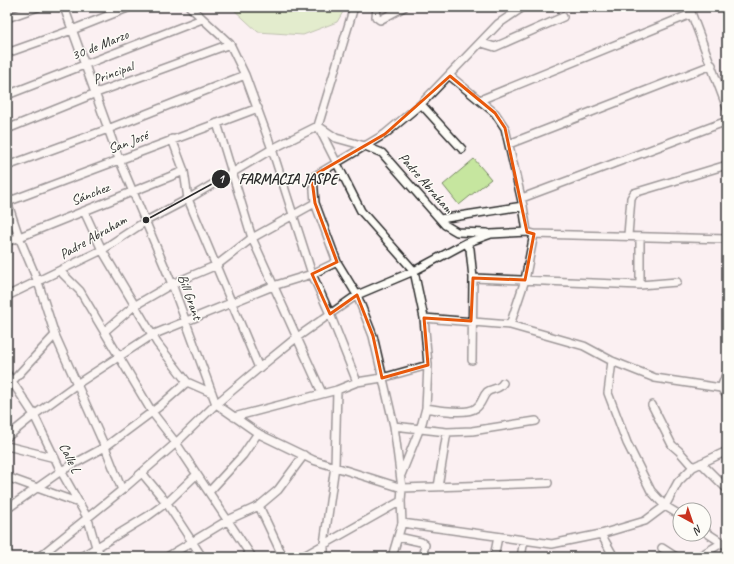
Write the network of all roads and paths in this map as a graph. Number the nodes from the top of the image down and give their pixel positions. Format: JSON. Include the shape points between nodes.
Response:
{"nodes":[{"id":1,"x":38,"y":7,"type":"edge"},
{"id":2,"x":64,"y":7,"type":"edge"},
{"id":3,"x":130,"y":7,"type":"edge"},
{"id":4,"x":190,"y":7,"type":"edge"},
{"id":5,"x":354,"y":7,"type":"edge"},
{"id":6,"x":377,"y":7,"type":"edge"},
{"id":7,"x":404,"y":7,"type":"edge"},
{"id":8,"x":523,"y":7,"type":"edge"},
{"id":9,"x":690,"y":10,"type":"edge"},
{"id":10,"x":564,"y":17,"type":"dead end"},
{"id":11,"x":7,"y":18,"type":"edge"},
{"id":12,"x":202,"y":19,"type":"junction"},
{"id":13,"x":72,"y":30,"type":"junction"},
{"id":14,"x":482,"y":43,"type":"junction"},
{"id":15,"x":230,"y":44,"type":"junction"},
{"id":16,"x":7,"y":53,"type":"edge"},
{"id":17,"x":85,"y":65,"type":"junction"},
{"id":18,"x":712,"y":65,"type":"junction"},
{"id":19,"x":245,"y":75,"type":"junction"},
{"id":20,"x":450,"y":76,"type":"junction"},
{"id":21,"x":96,"y":93,"type":"junction"},
{"id":22,"x":7,"y":95,"type":"edge"},
{"id":23,"x":480,"y":100,"type":"junction"},
{"id":24,"x":422,"y":104,"type":"junction"},
{"id":25,"x":258,"y":108,"type":"junction"},
{"id":26,"x":727,"y":108,"type":"edge"},
{"id":27,"x":727,"y":121,"type":"edge"},
{"id":28,"x":217,"y":123,"type":"junction"},
{"id":29,"x":318,"y":126,"type":"junction"},
{"id":30,"x":7,"y":129,"type":"edge"},
{"id":31,"x":108,"y":129,"type":"junction"},
{"id":32,"x":172,"y":139,"type":"junction"},
{"id":33,"x":509,"y":144,"type":"junction"},
{"id":34,"x":365,"y":146,"type":"junction"},
{"id":35,"x":462,"y":149,"type":"dead end"},
{"id":36,"x":272,"y":150,"type":"junction"},
{"id":37,"x":120,"y":159,"type":"junction"},
{"id":38,"x":336,"y":163,"type":"junction"},
{"id":39,"x":7,"y":166,"type":"edge"},
{"id":40,"x":727,"y":166,"type":"edge"},
{"id":41,"x":184,"y":171,"type":"junction"},
{"id":42,"x":231,"y":174,"type":"junction"},
{"id":43,"x":133,"y":190,"type":"junction"},
{"id":44,"x":188,"y":199,"type":"junction"},
{"id":45,"x":7,"y":202,"type":"edge"},
{"id":46,"x":522,"y":202,"type":"junction"},
{"id":47,"x":315,"y":203,"type":"junction"},
{"id":48,"x":84,"y":211,"type":"junction"},
{"id":49,"x":292,"y":215,"type":"junction"},
{"id":50,"x":440,"y":219,"type":"junction"},
{"id":51,"x":146,"y":222,"type":"junction"},
{"id":52,"x":531,"y":233,"type":"junction"},
{"id":53,"x":491,"y":234,"type":"junction"},
{"id":54,"x":628,"y":235,"type":"junction"},
{"id":55,"x":640,"y":236,"type":"junction"},
{"id":56,"x":19,"y":237,"type":"junction"},
{"id":57,"x":252,"y":238,"type":"junction"},
{"id":58,"x":727,"y":239,"type":"edge"},
{"id":59,"x":7,"y":242,"type":"edge"},
{"id":60,"x":466,"y":243,"type":"junction"},
{"id":61,"x":102,"y":250,"type":"junction"},
{"id":62,"x":337,"y":262,"type":"junction"},
{"id":63,"x":217,"y":265,"type":"junction"},
{"id":64,"x":60,"y":271,"type":"junction"},
{"id":65,"x":414,"y":271,"type":"junction"},
{"id":66,"x":312,"y":274,"type":"junction"},
{"id":67,"x":473,"y":278,"type":"junction"},
{"id":68,"x":525,"y":280,"type":"junction"},
{"id":69,"x":38,"y":282,"type":"junction"},
{"id":70,"x":677,"y":282,"type":"dead end"},
{"id":71,"x":172,"y":284,"type":"junction"},
{"id":72,"x":640,"y":285,"type":"junction"},
{"id":73,"x":273,"y":286,"type":"junction"},
{"id":74,"x":357,"y":295,"type":"junction"},
{"id":75,"x":7,"y":296,"type":"edge"},
{"id":76,"x":231,"y":303,"type":"junction"},
{"id":77,"x":134,"y":306,"type":"junction"},
{"id":78,"x":330,"y":314,"type":"junction"},
{"id":79,"x":424,"y":318,"type":"junction"},
{"id":80,"x":185,"y":321,"type":"junction"},
{"id":81,"x":471,"y":321,"type":"junction"},
{"id":82,"x":510,"y":325,"type":"junction"},
{"id":83,"x":105,"y":331,"type":"junction"},
{"id":84,"x":55,"y":335,"type":"junction"},
{"id":85,"x":152,"y":335,"type":"junction"},
{"id":86,"x":296,"y":338,"type":"junction"},
{"id":87,"x":120,"y":356,"type":"junction"},
{"id":88,"x":472,"y":360,"type":"dead end"},
{"id":89,"x":612,"y":361,"type":"junction"},
{"id":90,"x":428,"y":365,"type":"junction"},
{"id":91,"x":259,"y":368,"type":"junction"},
{"id":92,"x":727,"y":372,"type":"edge"},
{"id":93,"x":7,"y":374,"type":"edge"},
{"id":94,"x":382,"y":378,"type":"junction"},
{"id":95,"x":187,"y":382,"type":"junction"},
{"id":96,"x":357,"y":382,"type":"junction"},
{"id":97,"x":503,"y":383,"type":"dead end"},
{"id":98,"x":10,"y":384,"type":"edge"},
{"id":99,"x":77,"y":384,"type":"junction"},
{"id":100,"x":721,"y":388,"type":"junction"},
{"id":101,"x":337,"y":390,"type":"junction"},
{"id":102,"x":212,"y":393,"type":"junction"},
{"id":103,"x":322,"y":393,"type":"junction"},
{"id":104,"x":727,"y":396,"type":"edge"},
{"id":105,"x":216,"y":404,"type":"junction"},
{"id":106,"x":652,"y":405,"type":"dead end"},
{"id":107,"x":426,"y":408,"type":"junction"},
{"id":108,"x":152,"y":412,"type":"junction"},
{"id":109,"x":34,"y":415,"type":"junction"},
{"id":110,"x":234,"y":416,"type":"junction"},
{"id":111,"x":536,"y":420,"type":"dead end"},
{"id":112,"x":394,"y":426,"type":"junction"},
{"id":113,"x":420,"y":428,"type":"junction"},
{"id":114,"x":448,"y":432,"type":"junction"},
{"id":115,"x":258,"y":433,"type":"junction"},
{"id":116,"x":7,"y":437,"type":"edge"},
{"id":117,"x":176,"y":443,"type":"junction"},
{"id":118,"x":7,"y":446,"type":"edge"},
{"id":119,"x":105,"y":447,"type":"junction"},
{"id":120,"x":727,"y":451,"type":"edge"},
{"id":121,"x":304,"y":455,"type":"junction"},
{"id":122,"x":55,"y":458,"type":"junction"},
{"id":123,"x":701,"y":463,"type":"junction"},
{"id":124,"x":335,"y":466,"type":"junction"},
{"id":125,"x":693,"y":467,"type":"junction"},
{"id":126,"x":61,"y":471,"type":"junction"},
{"id":127,"x":142,"y":473,"type":"junction"},
{"id":128,"x":196,"y":475,"type":"junction"},
{"id":129,"x":401,"y":476,"type":"junction"},
{"id":130,"x":7,"y":477,"type":"edge"},
{"id":131,"x":548,"y":483,"type":"dead end"},
{"id":132,"x":38,"y":487,"type":"junction"},
{"id":133,"x":438,"y":487,"type":"junction"},
{"id":134,"x":402,"y":488,"type":"junction"},
{"id":135,"x":727,"y":489,"type":"edge"},
{"id":136,"x":122,"y":490,"type":"junction"},
{"id":137,"x":209,"y":492,"type":"junction"},
{"id":138,"x":401,"y":501,"type":"junction"},
{"id":139,"x":166,"y":502,"type":"junction"},
{"id":140,"x":79,"y":503,"type":"junction"},
{"id":141,"x":259,"y":506,"type":"junction"},
{"id":142,"x":665,"y":506,"type":"junction"},
{"id":143,"x":7,"y":509,"type":"edge"},
{"id":144,"x":672,"y":511,"type":"edge"},
{"id":145,"x":88,"y":519,"type":"junction"},
{"id":146,"x":228,"y":520,"type":"junction"},
{"id":147,"x":402,"y":523,"type":"junction"},
{"id":148,"x":601,"y":534,"type":"junction"},
{"id":149,"x":712,"y":535,"type":"edge"},
{"id":150,"x":498,"y":536,"type":"junction"},
{"id":151,"x":398,"y":537,"type":"junction"},
{"id":152,"x":524,"y":540,"type":"junction"},
{"id":153,"x":192,"y":542,"type":"junction"},
{"id":154,"x":726,"y":543,"type":"edge"},
{"id":155,"x":324,"y":544,"type":"junction"},
{"id":156,"x":96,"y":547,"type":"junction"},
{"id":157,"x":662,"y":548,"type":"dead end"},
{"id":158,"x":39,"y":557,"type":"edge"},
{"id":159,"x":81,"y":557,"type":"edge"},
{"id":160,"x":102,"y":557,"type":"edge"},
{"id":161,"x":166,"y":557,"type":"edge"},
{"id":162,"x":202,"y":557,"type":"edge"},
{"id":163,"x":252,"y":557,"type":"edge"},
{"id":164,"x":283,"y":557,"type":"edge"},
{"id":165,"x":302,"y":557,"type":"edge"},
{"id":166,"x":324,"y":557,"type":"edge"},
{"id":167,"x":392,"y":557,"type":"edge"},
{"id":168,"x":422,"y":557,"type":"edge"},
{"id":169,"x":494,"y":557,"type":"edge"},
{"id":170,"x":522,"y":557,"type":"edge"},
{"id":171,"x":614,"y":557,"type":"edge"},
{"id":172,"x":676,"y":557,"type":"edge"},
{"id":173,"x":698,"y":557,"type":"edge"}],
"edges":[{"from":1,"to":11,"type":"street"},
{"from":2,"to":13,"type":"street","name":"Bill Grant"},
{"from":3,"to":13,"type":"street"},
{"from":4,"to":12,"type":"street"},
{"from":5,"to":29,"type":"street"},
{"from":6,"to":7,"type":"street","via":[[376,17],[380,20]]},
{"from":8,"to":14,"type":"street","via":[[498,24]]},
{"from":9,"to":18,"type":"street"},
{"from":9,"to":23,"type":"street"},
{"from":10,"to":14,"type":"street","via":[[495,47]]},
{"from":12,"to":15,"type":"street"},
{"from":12,"to":17,"type":"street","name":"30 de Marzo"},
{"from":13,"to":16,"type":"street"},
{"from":13,"to":17,"type":"street","name":"Bill Grant"},
{"from":14,"to":20,"type":"street"},
{"from":15,"to":19,"type":"street"},
{"from":15,"to":21,"type":"street","name":"Principal"},
{"from":17,"to":21,"type":"street","name":"Bill Grant"},
{"from":17,"to":22,"type":"street","name":"30 de Marzo"},
{"from":18,"to":26,"type":"street"},
{"from":18,"to":33,"type":"street"},
{"from":19,"to":25,"type":"street"},
{"from":19,"to":31,"type":"street"},
{"from":20,"to":23,"type":"street"},
{"from":20,"to":24,"type":"street"},
{"from":21,"to":30,"type":"street","name":"Principal"},
{"from":21,"to":31,"type":"street","name":"Bill Grant"},
{"from":23,"to":33,"type":"street","via":[[495,113],[505,128]]},
{"from":24,"to":34,"type":"street","via":[[385,134]]},
{"from":24,"to":35,"type":"street"},
{"from":25,"to":28,"type":"street","name":"San José"},
{"from":25,"to":36,"type":"street"},
{"from":27,"to":46,"type":"street"},
{"from":28,"to":32,"type":"street","name":"San José"},
{"from":28,"to":42,"type":"street"},
{"from":29,"to":34,"type":"street","name":"Padre Abraham","via":[[336,138]]},
{"from":29,"to":36,"type":"street","name":"Padre Abraham"},
{"from":29,"to":38,"type":"street"},
{"from":31,"to":37,"type":"street","name":"Bill Grant"},
{"from":31,"to":39,"type":"street"},
{"from":32,"to":37,"type":"street","name":"San José"},
{"from":32,"to":41,"type":"street"},
{"from":33,"to":46,"type":"street"},
{"from":34,"to":38,"type":"street"},
{"from":34,"to":50,"type":"street","name":"Padre Abraham","via":[[382,153]]},
{"from":36,"to":42,"type":"street","name":"Padre Abraham"},
{"from":36,"to":49,"type":"street"},
{"from":37,"to":43,"type":"street","name":"Bill Grant"},
{"from":37,"to":45,"type":"street","name":"San José"},
{"from":38,"to":47,"type":"street","via":[[313,177]]},
{"from":38,"to":65,"type":"street","via":[[360,211]]},
{"from":40,"to":54,"type":"street","via":[[634,193],[631,198]]},
{"from":41,"to":43,"type":"street","name":"Sánchez"},
{"from":41,"to":44,"type":"street"},
{"from":42,"to":44,"type":"street","name":"Padre Abraham"},
{"from":42,"to":57,"type":"street"},
{"from":43,"to":48,"type":"street","name":"Sánchez"},
{"from":43,"to":51,"type":"street","name":"Bill Grant"},
{"from":44,"to":51,"type":"street","name":"Padre Abraham"},
{"from":44,"to":63,"type":"street"},
{"from":45,"to":56,"type":"street"},
{"from":46,"to":50,"type":"street"},
{"from":46,"to":52,"type":"street"},
{"from":47,"to":49,"type":"street"},
{"from":47,"to":62,"type":"street"},
{"from":48,"to":56,"type":"street","name":"Sánchez"},
{"from":48,"to":61,"type":"street"},
{"from":49,"to":57,"type":"street"},
{"from":49,"to":66,"type":"street"},
{"from":50,"to":53,"type":"street","name":"Padre Abraham","via":[[457,232]]},
{"from":51,"to":61,"type":"street","name":"Padre Abraham"},
{"from":51,"to":71,"type":"street","name":"Bill Grant"},
{"from":52,"to":53,"type":"street"},
{"from":52,"to":54,"type":"street"},
{"from":52,"to":68,"type":"street"},
{"from":53,"to":60,"type":"street"},
{"from":54,"to":55,"type":"street"},
{"from":55,"to":58,"type":"street"},
{"from":55,"to":72,"type":"street"},
{"from":56,"to":59,"type":"street","name":"Sánchez"},
{"from":56,"to":69,"type":"street"},
{"from":57,"to":63,"type":"street"},
{"from":57,"to":73,"type":"street"},
{"from":60,"to":65,"type":"street"},
{"from":60,"to":67,"type":"street","via":[[470,249]]},
{"from":61,"to":64,"type":"street","name":"Padre Abraham"},
{"from":61,"to":77,"type":"street"},
{"from":62,"to":66,"type":"street"},
{"from":62,"to":74,"type":"street"},
{"from":63,"to":71,"type":"street"},
{"from":63,"to":76,"type":"street"},
{"from":64,"to":69,"type":"street","name":"Padre Abraham"},
{"from":64,"to":83,"type":"street","via":[[80,291]]},
{"from":65,"to":74,"type":"street"},
{"from":65,"to":79,"type":"street"},
{"from":66,"to":73,"type":"street"},
{"from":66,"to":78,"type":"street"},
{"from":67,"to":68,"type":"street"},
{"from":67,"to":81,"type":"street"},
{"from":68,"to":72,"type":"street"},
{"from":68,"to":82,"type":"street"},
{"from":69,"to":75,"type":"street","name":"Padre Abraham"},
{"from":69,"to":84,"type":"street"},
{"from":70,"to":72,"type":"street"},
{"from":71,"to":77,"type":"street"},
{"from":71,"to":80,"type":"street","name":"Bill Grant"},
{"from":73,"to":76,"type":"street"},
{"from":73,"to":86,"type":"street"},
{"from":74,"to":78,"type":"street"},
{"from":74,"to":94,"type":"street","via":[[373,336]]},
{"from":76,"to":80,"type":"street"},
{"from":76,"to":91,"type":"street"},
{"from":77,"to":83,"type":"street"},
{"from":77,"to":85,"type":"street"},
{"from":78,"to":86,"type":"street"},
{"from":78,"to":96,"type":"street"},
{"from":79,"to":81,"type":"street"},
{"from":79,"to":90,"type":"street"},
{"from":80,"to":85,"type":"street"},
{"from":80,"to":102,"type":"street","name":"Bill Grant"},
{"from":81,"to":82,"type":"street"},
{"from":81,"to":88,"type":"street"},
{"from":82,"to":89,"type":"street","via":[[584,346]]},
{"from":83,"to":87,"type":"street"},
{"from":84,"to":98,"type":"street"},
{"from":84,"to":99,"type":"street"},
{"from":85,"to":87,"type":"street"},
{"from":85,"to":95,"type":"street"},
{"from":86,"to":91,"type":"street"},
{"from":86,"to":103,"type":"street"},
{"from":87,"to":99,"type":"street"},
{"from":87,"to":108,"type":"street"},
{"from":89,"to":100,"type":"street","via":[[655,378]]},
{"from":89,"to":142,"type":"street","via":[[608,393],[627,443],[651,491]]},
{"from":90,"to":94,"type":"street"},
{"from":90,"to":107,"type":"street"},
{"from":91,"to":105,"type":"street"},
{"from":92,"to":100,"type":"street"},
{"from":93,"to":98,"type":"street","name":"Calle L"},
{"from":94,"to":96,"type":"street"},
{"from":94,"to":112,"type":"street"},
{"from":95,"to":102,"type":"street"},
{"from":95,"to":108,"type":"street"},
{"from":96,"to":101,"type":"street"},
{"from":97,"to":107,"type":"street","via":[[486,393],[473,410],[447,412]]},
{"from":98,"to":109,"type":"street","name":"Calle L"},
{"from":99,"to":109,"type":"street"},
{"from":99,"to":119,"type":"street"},
{"from":100,"to":104,"type":"street"},
{"from":101,"to":103,"type":"street"},
{"from":101,"to":124,"type":"street"},
{"from":102,"to":105,"type":"street","name":"Bill Grant"},
{"from":103,"to":110,"type":"street"},
{"from":105,"to":110,"type":"street"},
{"from":105,"to":117,"type":"street"},
{"from":106,"to":125,"type":"street","via":[[672,445]]},
{"from":107,"to":113,"type":"street"},
{"from":108,"to":117,"type":"street"},
{"from":108,"to":119,"type":"street"},
{"from":109,"to":116,"type":"street"},
{"from":109,"to":122,"type":"street","name":"Calle L"},
{"from":110,"to":115,"type":"street"},
{"from":111,"to":114,"type":"street","via":[[472,431]]},
{"from":112,"to":113,"type":"street"},
{"from":112,"to":129,"type":"street"},
{"from":113,"to":114,"type":"street"},
{"from":113,"to":129,"type":"street"},
{"from":114,"to":133,"type":"street"},
{"from":115,"to":121,"type":"street"},
{"from":115,"to":137,"type":"street","via":[[243,455]]},
{"from":117,"to":127,"type":"street"},
{"from":117,"to":128,"type":"street"},
{"from":118,"to":122,"type":"street"},
{"from":119,"to":126,"type":"street"},
{"from":119,"to":136,"type":"street"},
{"from":120,"to":123,"type":"street"},
{"from":121,"to":124,"type":"street"},
{"from":121,"to":141,"type":"street","via":[[278,490]]},
{"from":122,"to":126,"type":"street","name":"Calle L"},
{"from":123,"to":125,"type":"street"},
{"from":123,"to":135,"type":"street"},
{"from":124,"to":134,"type":"street"},
{"from":124,"to":155,"type":"street"},
{"from":125,"to":142,"type":"street","via":[[678,482]]},
{"from":126,"to":132,"type":"street"},
{"from":126,"to":140,"type":"street","name":"Calle L"},
{"from":127,"to":136,"type":"street"},
{"from":127,"to":139,"type":"street"},
{"from":128,"to":137,"type":"street"},
{"from":128,"to":139,"type":"street"},
{"from":129,"to":134,"type":"street"},
{"from":130,"to":132,"type":"street"},
{"from":131,"to":133,"type":"street"},
{"from":132,"to":140,"type":"street"},
{"from":132,"to":143,"type":"street"},
{"from":133,"to":134,"type":"street"},
{"from":134,"to":138,"type":"street"},
{"from":136,"to":145,"type":"street"},
{"from":137,"to":146,"type":"street"},
{"from":138,"to":147,"type":"street"},
{"from":138,"to":155,"type":"street"},
{"from":139,"to":153,"type":"street"},
{"from":139,"to":156,"type":"street"},
{"from":140,"to":145,"type":"street","name":"Calle L"},
{"from":141,"to":146,"type":"street"},
{"from":141,"to":164,"type":"street"},
{"from":142,"to":144,"type":"street"},
{"from":142,"to":148,"type":"street","via":[[644,521]]},
{"from":145,"to":156,"type":"street","name":"Calle L"},
{"from":145,"to":158,"type":"street"},
{"from":146,"to":153,"type":"street"},
{"from":146,"to":163,"type":"street"},
{"from":147,"to":150,"type":"street"},
{"from":147,"to":151,"type":"street"},
{"from":148,"to":152,"type":"street","via":[[552,544]]},
{"from":148,"to":171,"type":"street"},
{"from":149,"to":154,"type":"street"},
{"from":150,"to":152,"type":"street"},
{"from":150,"to":169,"type":"street"},
{"from":151,"to":167,"type":"street"},
{"from":151,"to":168,"type":"street","via":[[425,545]]},
{"from":152,"to":170,"type":"street"},
{"from":153,"to":161,"type":"street"},
{"from":153,"to":162,"type":"street"},
{"from":154,"to":173,"type":"street"},
{"from":155,"to":165,"type":"street"},
{"from":155,"to":166,"type":"street"},
{"from":156,"to":159,"type":"street"},
{"from":156,"to":160,"type":"street","name":"Calle L"},
{"from":157,"to":172,"type":"street"}]}
